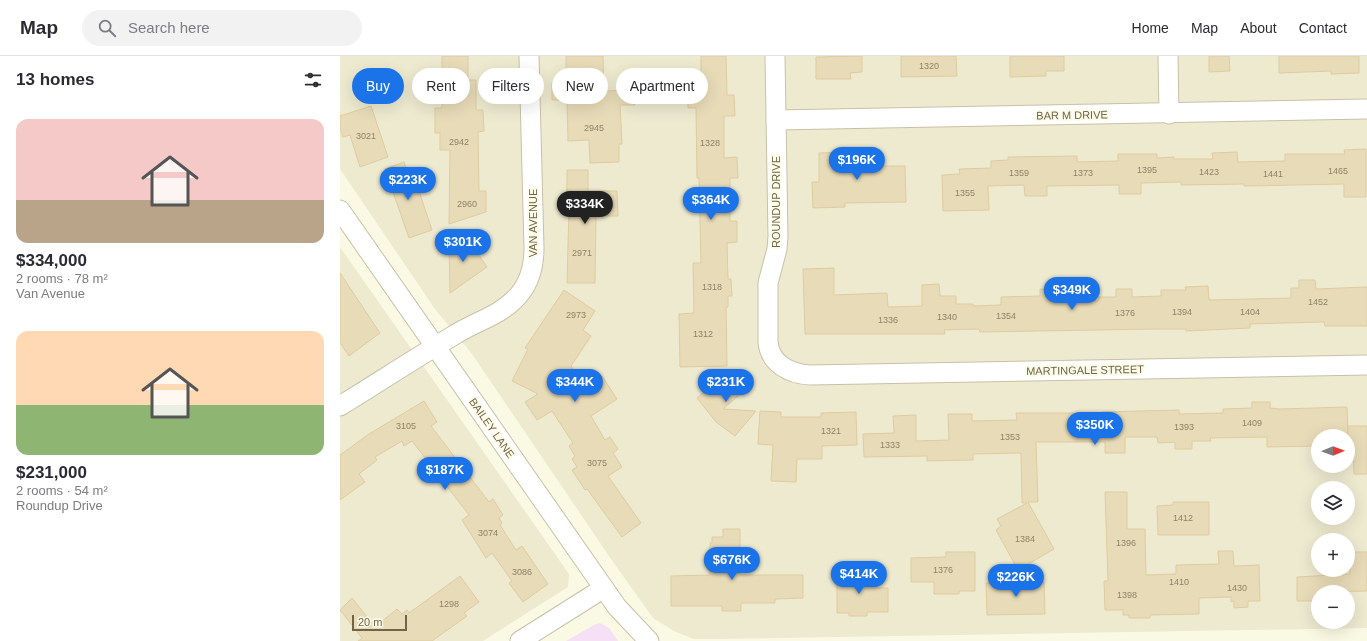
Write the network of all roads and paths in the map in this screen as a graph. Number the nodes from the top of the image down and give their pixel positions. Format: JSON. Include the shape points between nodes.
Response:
{"nodes":[{"id":1,"x":529,"y":56,"type":"edge"},
{"id":2,"x":775,"y":56,"type":"edge"},
{"id":3,"x":1168,"y":56,"type":"edge"},
{"id":4,"x":1367,"y":109,"type":"edge"},
{"id":5,"x":1169,"y":114,"type":"junction"},
{"id":6,"x":776,"y":120,"type":"junction"},
{"id":7,"x":340,"y":210,"type":"edge"},
{"id":8,"x":435,"y":347,"type":"junction"},
{"id":9,"x":1367,"y":365,"type":"edge"},
{"id":10,"x":804,"y":375,"type":"joint"},
{"id":11,"x":340,"y":406,"type":"edge"},
{"id":12,"x":604,"y":588,"type":"junction"},
{"id":13,"x":520,"y":641,"type":"edge"},
{"id":14,"x":649,"y":641,"type":"edge"}],
"edges":[{"from":1,"to":8,"type":"street","name":"VAN AVENUE","via":[[534,248],[532,269],[522,291],[506,307]]},
{"from":2,"to":6,"type":"street","name":"ROUNDUP DRIVE"},
{"from":3,"to":5,"type":"street"},
{"from":4,"to":5,"type":"street","name":"BAR M DRIVE"},
{"from":5,"to":6,"type":"street","name":"BAR M DRIVE"},
{"from":6,"to":10,"type":"street","name":"ROUNDUP DRIVE","via":[[778,237],[768,286],[769,347],[783,368]]},
{"from":7,"to":8,"type":"street","name":"BAILEY LANE"},
{"from":8,"to":11,"type":"street","name":"VAN AVENUE"},
{"from":8,"to":12,"type":"street","name":"BAILEY LANE"},
{"from":9,"to":10,"type":"street","name":"MARTINGALE STREET"},
{"from":12,"to":13,"type":"street"},
{"from":12,"to":14,"type":"street","name":"BAILEY LANE"}]}
